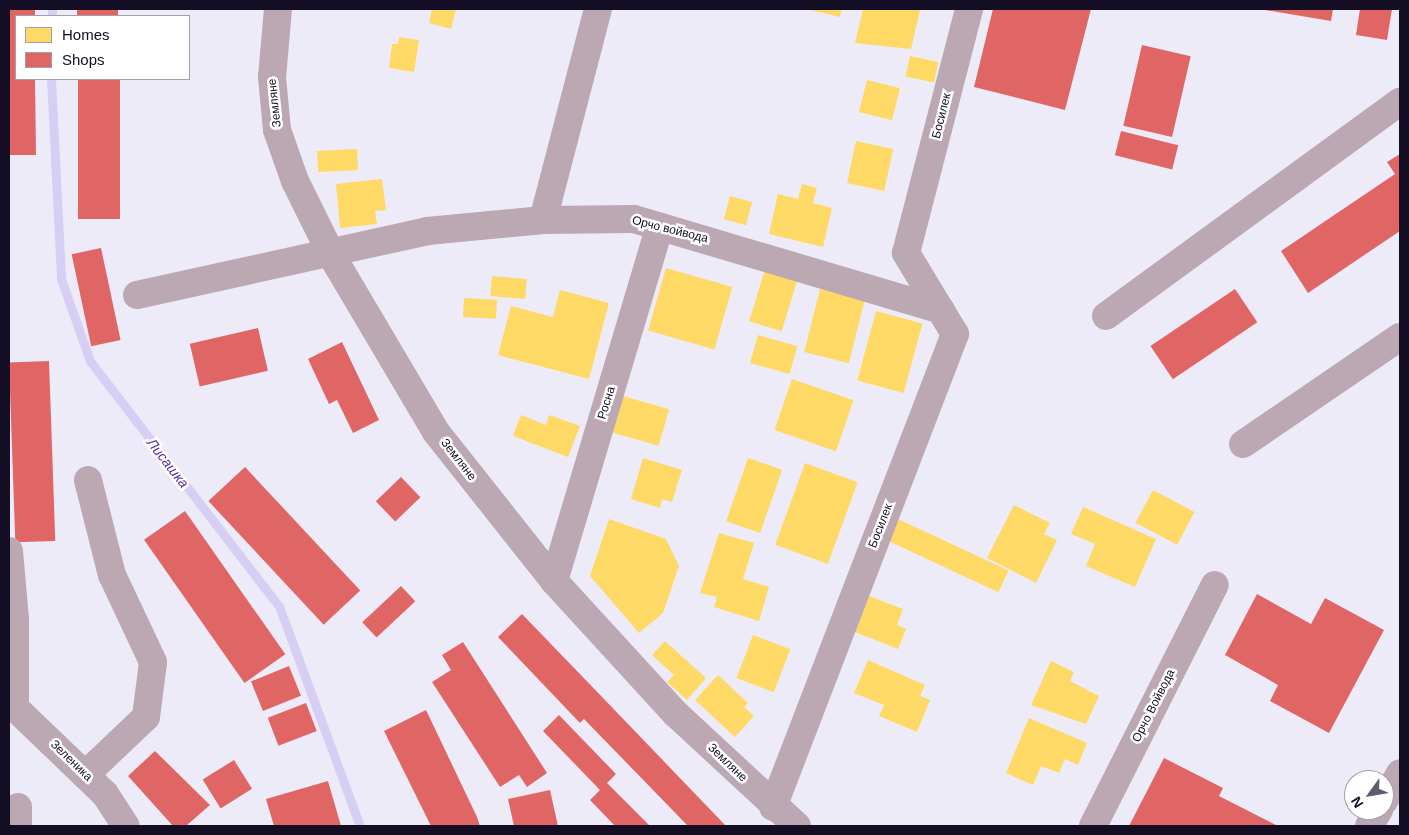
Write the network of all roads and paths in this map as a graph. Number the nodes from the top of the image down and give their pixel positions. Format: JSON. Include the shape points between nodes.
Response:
{"nodes":[{"id":1,"x":278,"y":9,"type":"edge"},
{"id":2,"x":598,"y":9,"type":"edge"},
{"id":3,"x":969,"y":9,"type":"edge"},
{"id":4,"x":1400,"y":102,"type":"edge"},
{"id":5,"x":543,"y":220,"type":"junction"},
{"id":6,"x":660,"y":226,"type":"junction"},
{"id":7,"x":906,"y":253,"type":"junction"},
{"id":8,"x":332,"y":256,"type":"junction"},
{"id":9,"x":137,"y":295,"type":"dead end"},
{"id":10,"x":897,"y":296,"type":"junction"},
{"id":11,"x":941,"y":310,"type":"junction"},
{"id":12,"x":1106,"y":316,"type":"dead end"},
{"id":13,"x":1400,"y":338,"type":"edge"},
{"id":14,"x":1243,"y":444,"type":"dead end"},
{"id":15,"x":88,"y":480,"type":"dead end"},
{"id":16,"x":9,"y":551,"type":"edge"},
{"id":17,"x":554,"y":581,"type":"junction"},
{"id":18,"x":1215,"y":585,"type":"dead end"},
{"id":19,"x":12,"y":704,"type":"edge"},
{"id":20,"x":85,"y":775,"type":"junction"},
{"id":21,"x":773,"y":807,"type":"junction"},
{"id":22,"x":126,"y":826,"type":"edge"},
{"id":23,"x":797,"y":826,"type":"edge"},
{"id":24,"x":1093,"y":826,"type":"edge"}],
"edges":[{"from":1,"to":8,"type":"street","name":"Земляне","via":[[272,77],[277,130],[295,181]]},
{"from":2,"to":5,"type":"street"},
{"from":3,"to":7,"type":"street","name":"Босилек"},
{"from":4,"to":12,"type":"street"},
{"from":5,"to":6,"type":"street","name":"Орчо войвода","via":[[634,219]]},
{"from":5,"to":8,"type":"street","name":"Орчо войвода","via":[[427,231]]},
{"from":6,"to":10,"type":"street","name":"Орчо войвода"},
{"from":6,"to":17,"type":"street","name":"Росна"},
{"from":7,"to":10,"type":"street","name":"Босилек"},
{"from":7,"to":11,"type":"street","name":"Босилек"},
{"from":8,"to":9,"type":"street","name":"Орчо войвода"},
{"from":8,"to":17,"type":"street","name":"Земляне","via":[[436,432]]},
{"from":10,"to":11,"type":"street","name":"Орчо войвода"},
{"from":11,"to":21,"type":"street","name":"Босилек","via":[[955,334]]},
{"from":13,"to":14,"type":"street"},
{"from":15,"to":20,"type":"street","via":[[112,575],[153,662],[146,717]]},
{"from":16,"to":19,"type":"street","via":[[15,620]]},
{"from":17,"to":21,"type":"street","name":"Земляне","via":[[676,714]]},
{"from":18,"to":24,"type":"street","name":"Орчо Войвода"},
{"from":19,"to":20,"type":"street","name":"Зеленика"},
{"from":20,"to":22,"type":"street","name":"Зеленика"},
{"from":21,"to":23,"type":"street","name":"Земляне"}]}
